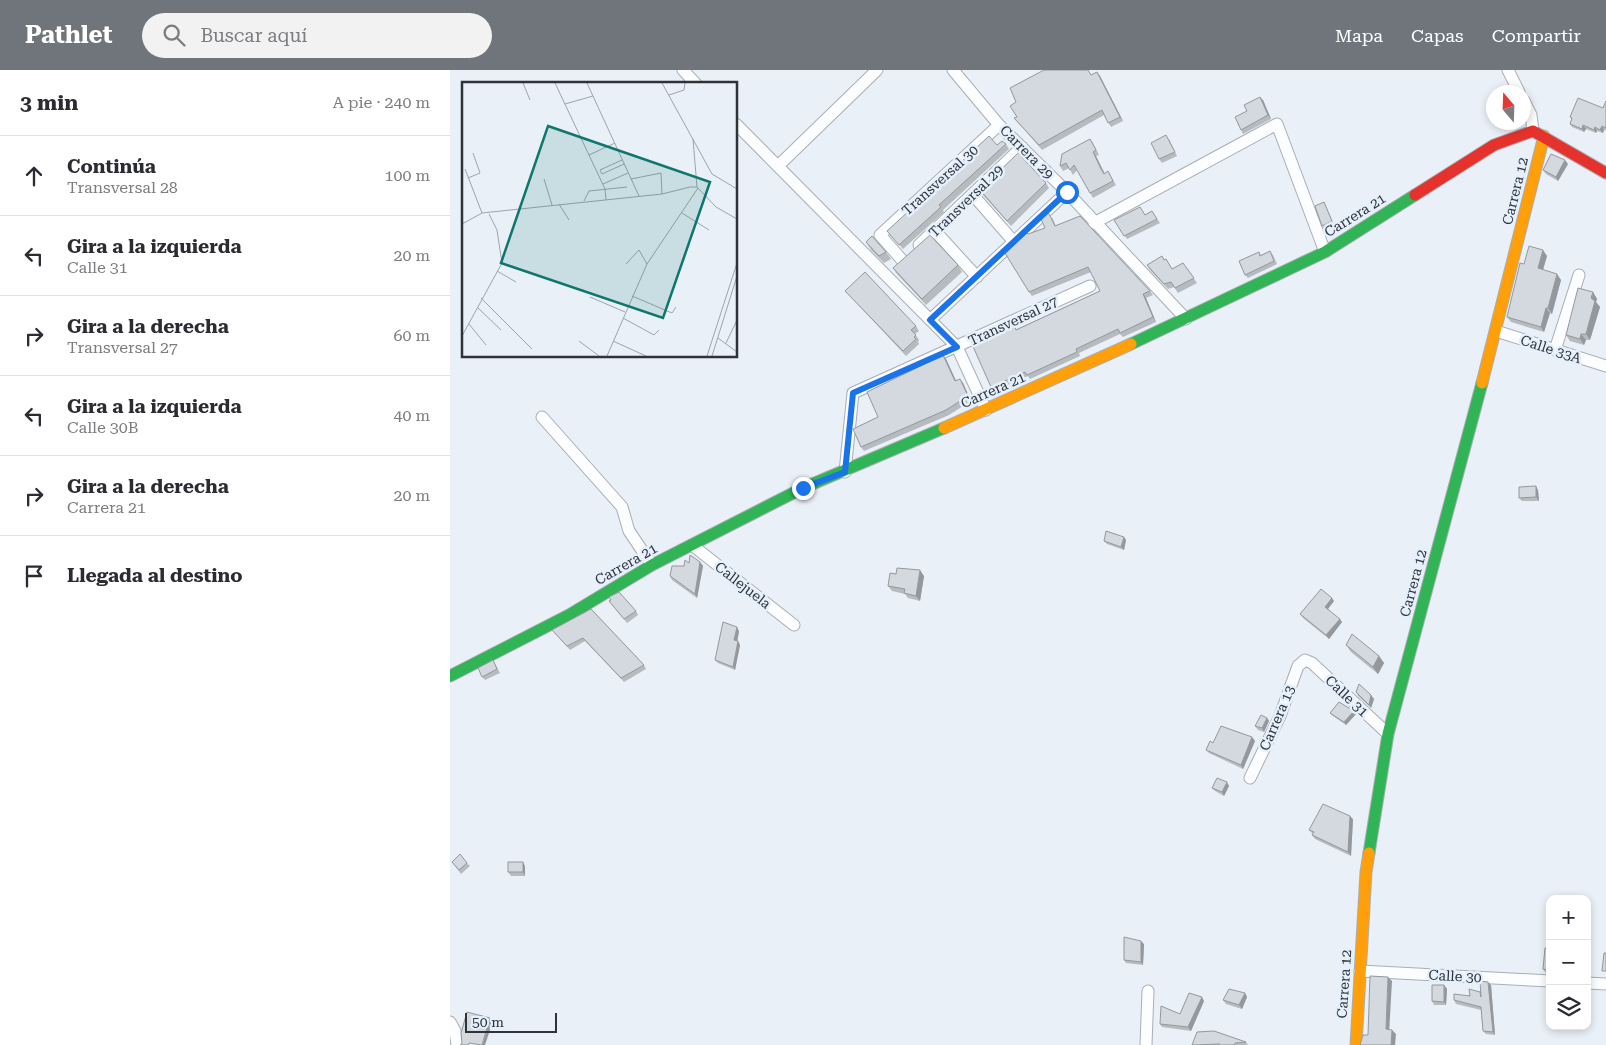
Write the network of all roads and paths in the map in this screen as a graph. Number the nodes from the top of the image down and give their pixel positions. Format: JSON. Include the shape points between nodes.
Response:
{"nodes":[{"id":1,"x":683,"y":70,"type":"edge"},
{"id":2,"x":878,"y":70,"type":"edge"},
{"id":3,"x":953,"y":70,"type":"edge"},
{"id":4,"x":1508,"y":70,"type":"edge"},
{"id":5,"x":694,"y":82,"type":"edge"},
{"id":6,"x":1516,"y":85,"type":"edge"},
{"id":7,"x":1531,"y":115,"type":"edge"},
{"id":8,"x":999,"y":125,"type":"junction"},
{"id":9,"x":738,"y":126,"type":"edge"},
{"id":10,"x":1538,"y":134,"type":"junction"},
{"id":11,"x":1022,"y":147,"type":"junction"},
{"id":12,"x":778,"y":166,"type":"junction"},
{"id":13,"x":1606,"y":174,"type":"edge"},
{"id":14,"x":1067,"y":192,"type":"junction"},
{"id":15,"x":973,"y":195,"type":"junction"},
{"id":16,"x":1094,"y":223,"type":"junction"},
{"id":17,"x":935,"y":231,"type":"junction"},
{"id":18,"x":1014,"y":242,"type":"junction"},
{"id":19,"x":1324,"y":252,"type":"junction"},
{"id":20,"x":902,"y":260,"type":"junction"},
{"id":21,"x":886,"y":274,"type":"junction"},
{"id":22,"x":1579,"y":275,"type":"dead end"},
{"id":23,"x":977,"y":277,"type":"junction"},
{"id":24,"x":1090,"y":286,"type":"dead end"},
{"id":25,"x":1186,"y":319,"type":"junction"},
{"id":26,"x":930,"y":320,"type":"junction"},
{"id":27,"x":1496,"y":331,"type":"junction"},
{"id":28,"x":957,"y":347,"type":"junction"},
{"id":29,"x":1555,"y":350,"type":"junction"},
{"id":30,"x":1606,"y":366,"type":"edge"},
{"id":31,"x":986,"y":410,"type":"junction"},
{"id":32,"x":542,"y":417,"type":"dead end"},
{"id":33,"x":845,"y":472,"type":"junction"},
{"id":34,"x":692,"y":545,"type":"junction"},
{"id":35,"x":652,"y":566,"type":"junction"},
{"id":36,"x":794,"y":625,"type":"dead end"},
{"id":37,"x":1305,"y":660,"type":"joint"},
{"id":38,"x":450,"y":676,"type":"edge"},
{"id":39,"x":1388,"y":734,"type":"junction"},
{"id":40,"x":1250,"y":778,"type":"dead end"},
{"id":41,"x":1360,"y":971,"type":"junction"},
{"id":42,"x":1546,"y":981,"type":"edge"},
{"id":43,"x":1591,"y":983,"type":"edge"},
{"id":44,"x":1606,"y":984,"type":"edge"},
{"id":45,"x":1148,"y":990,"type":"dead end"},
{"id":46,"x":450,"y":1022,"type":"edge"},
{"id":47,"x":457,"y":1045,"type":"edge"},
{"id":48,"x":1146,"y":1045,"type":"edge"},
{"id":49,"x":1356,"y":1045,"type":"edge"}],
"edges":[{"from":1,"to":5,"type":"street"},
{"from":2,"to":12,"type":"street"},
{"from":3,"to":8,"type":"street","name":"Carrera 29"},
{"from":4,"to":6,"type":"street"},
{"from":7,"to":10,"type":"street"},
{"from":8,"to":11,"type":"street","name":"Carrera 29"},
{"from":8,"to":20,"type":"street","name":"Transversal 30","via":[[880,234]]},
{"from":9,"to":12,"type":"street"},
{"from":10,"to":13,"type":"street"},
{"from":10,"to":19,"type":"street","name":"Carrera 21","via":[[1494,145]]},
{"from":10,"to":27,"type":"street","name":"Carrera 12"},
{"from":11,"to":14,"type":"street","name":"Carrera 29"},
{"from":11,"to":15,"type":"street","name":"Transversal 29"},
{"from":12,"to":21,"type":"street"},
{"from":14,"to":16,"type":"street","name":"Carrera 29"},
{"from":14,"to":18,"type":"street"},
{"from":15,"to":17,"type":"street","name":"Transversal 29"},
{"from":15,"to":18,"type":"street"},
{"from":16,"to":19,"type":"street","via":[[1277,124]]},
{"from":16,"to":25,"type":"street","name":"Carrera 29"},
{"from":17,"to":20,"type":"street","name":"Transversal 29"},
{"from":17,"to":23,"type":"street"},
{"from":18,"to":23,"type":"street"},
{"from":19,"to":25,"type":"street","name":"Carrera 21"},
{"from":20,"to":21,"type":"street","name":"Transversal 29"},
{"from":21,"to":26,"type":"street"},
{"from":22,"to":29,"type":"street"},
{"from":23,"to":26,"type":"street"},
{"from":24,"to":28,"type":"street","name":"Transversal 27"},
{"from":25,"to":31,"type":"street","name":"Carrera 21"},
{"from":26,"to":28,"type":"street"},
{"from":27,"to":29,"type":"street","name":"Calle 33A"},
{"from":27,"to":39,"type":"street","name":"Carrera 12"},
{"from":28,"to":31,"type":"street"},
{"from":28,"to":33,"type":"street","name":"Transversal 27","via":[[853,393]]},
{"from":29,"to":30,"type":"street","name":"Calle 33A"},
{"from":31,"to":33,"type":"street","name":"Carrera 21"},
{"from":32,"to":35,"type":"street","via":[[622,506],[629,531]]},
{"from":33,"to":34,"type":"street","name":"Carrera 21","via":[[803,488]]},
{"from":34,"to":35,"type":"street","name":"Carrera 21"},
{"from":34,"to":36,"type":"street","name":"Callejuela"},
{"from":35,"to":38,"type":"street","name":"Carrera 21","via":[[569,615]]},
{"from":37,"to":39,"type":"street","name":"Calle 31"},
{"from":37,"to":40,"type":"street","name":"Carrera 13","via":[[1298,666],[1280,716]]},
{"from":39,"to":41,"type":"street","name":"Carrera 12","via":[[1366,872]]},
{"from":41,"to":42,"type":"street","name":"Calle 30"},
{"from":41,"to":49,"type":"street","name":"Carrera 12"},
{"from":43,"to":44,"type":"street"},
{"from":45,"to":48,"type":"street"},
{"from":46,"to":47,"type":"street"}]}
